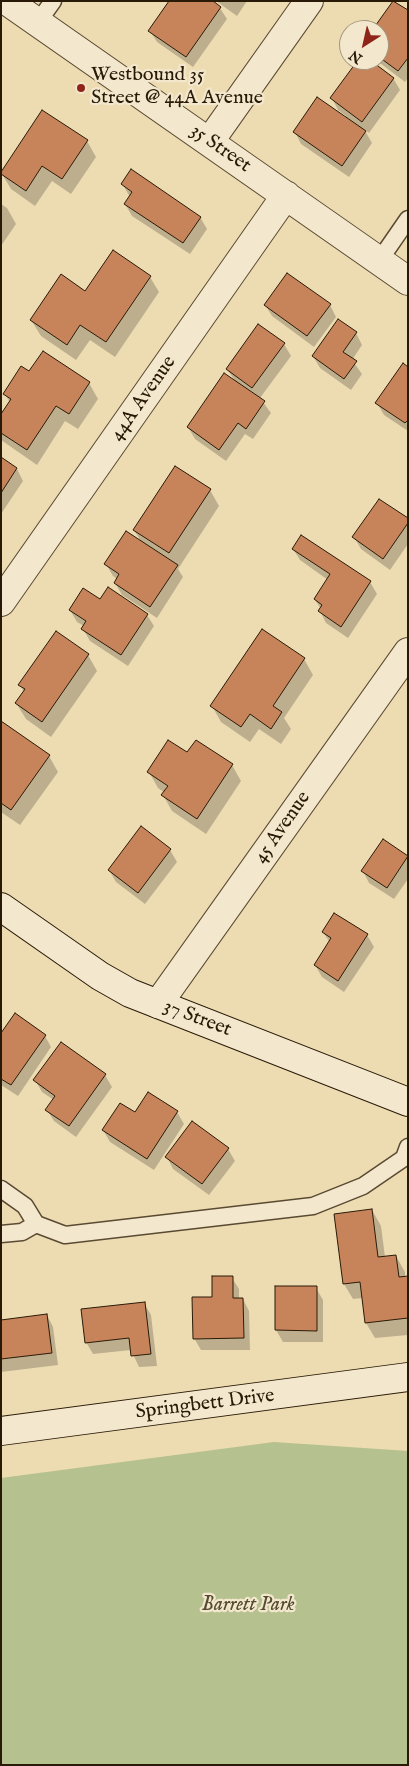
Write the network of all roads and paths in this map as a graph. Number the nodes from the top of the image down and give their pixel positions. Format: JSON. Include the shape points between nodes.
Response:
{"nodes":[{"id":1,"x":7,"y":1,"type":"edge"},
{"id":2,"x":309,"y":1,"type":"edge"},
{"id":3,"x":46,"y":12,"type":"edge"},
{"id":4,"x":210,"y":142,"type":"junction"},
{"id":5,"x":286,"y":195,"type":"junction"},
{"id":6,"x":408,"y":219,"type":"edge"},
{"id":7,"x":379,"y":261,"type":"junction"},
{"id":8,"x":408,"y":281,"type":"edge"},
{"id":9,"x":1,"y":602,"type":"edge"},
{"id":10,"x":408,"y":652,"type":"edge"},
{"id":11,"x":1,"y":907,"type":"edge"},
{"id":12,"x":158,"y":1004,"type":"junction"},
{"id":13,"x":408,"y":1102,"type":"edge"},
{"id":14,"x":408,"y":1147,"type":"edge"},
{"id":15,"x":1,"y":1189,"type":"edge"},
{"id":16,"x":36,"y":1224,"type":"junction"},
{"id":17,"x":1,"y":1234,"type":"edge"},
{"id":18,"x":408,"y":1377,"type":"edge"},
{"id":19,"x":1,"y":1431,"type":"edge"}],
"edges":[{"from":1,"to":3,"type":"street","name":"35 Street"},
{"from":2,"to":4,"type":"street"},
{"from":3,"to":4,"type":"street","name":"35 Street"},
{"from":4,"to":5,"type":"street","name":"35 Street"},
{"from":5,"to":7,"type":"street","name":"35 Street"},
{"from":5,"to":9,"type":"street","name":"44A Avenue"},
{"from":6,"to":7,"type":"lane"},
{"from":7,"to":8,"type":"street","name":"35 Street"},
{"from":10,"to":12,"type":"street","name":"45 Avenue"},
{"from":11,"to":12,"type":"street","name":"37 Street","via":[[109,982]]},
{"from":12,"to":13,"type":"street","name":"37 Street"},
{"from":14,"to":16,"type":"lane","via":[[404,1158],[363,1186],[313,1206],[65,1235]]},
{"from":15,"to":16,"type":"lane","via":[[25,1206]]},
{"from":16,"to":17,"type":"lane","via":[[22,1232]]},
{"from":18,"to":19,"type":"street","name":"Springbett Drive"}]}
